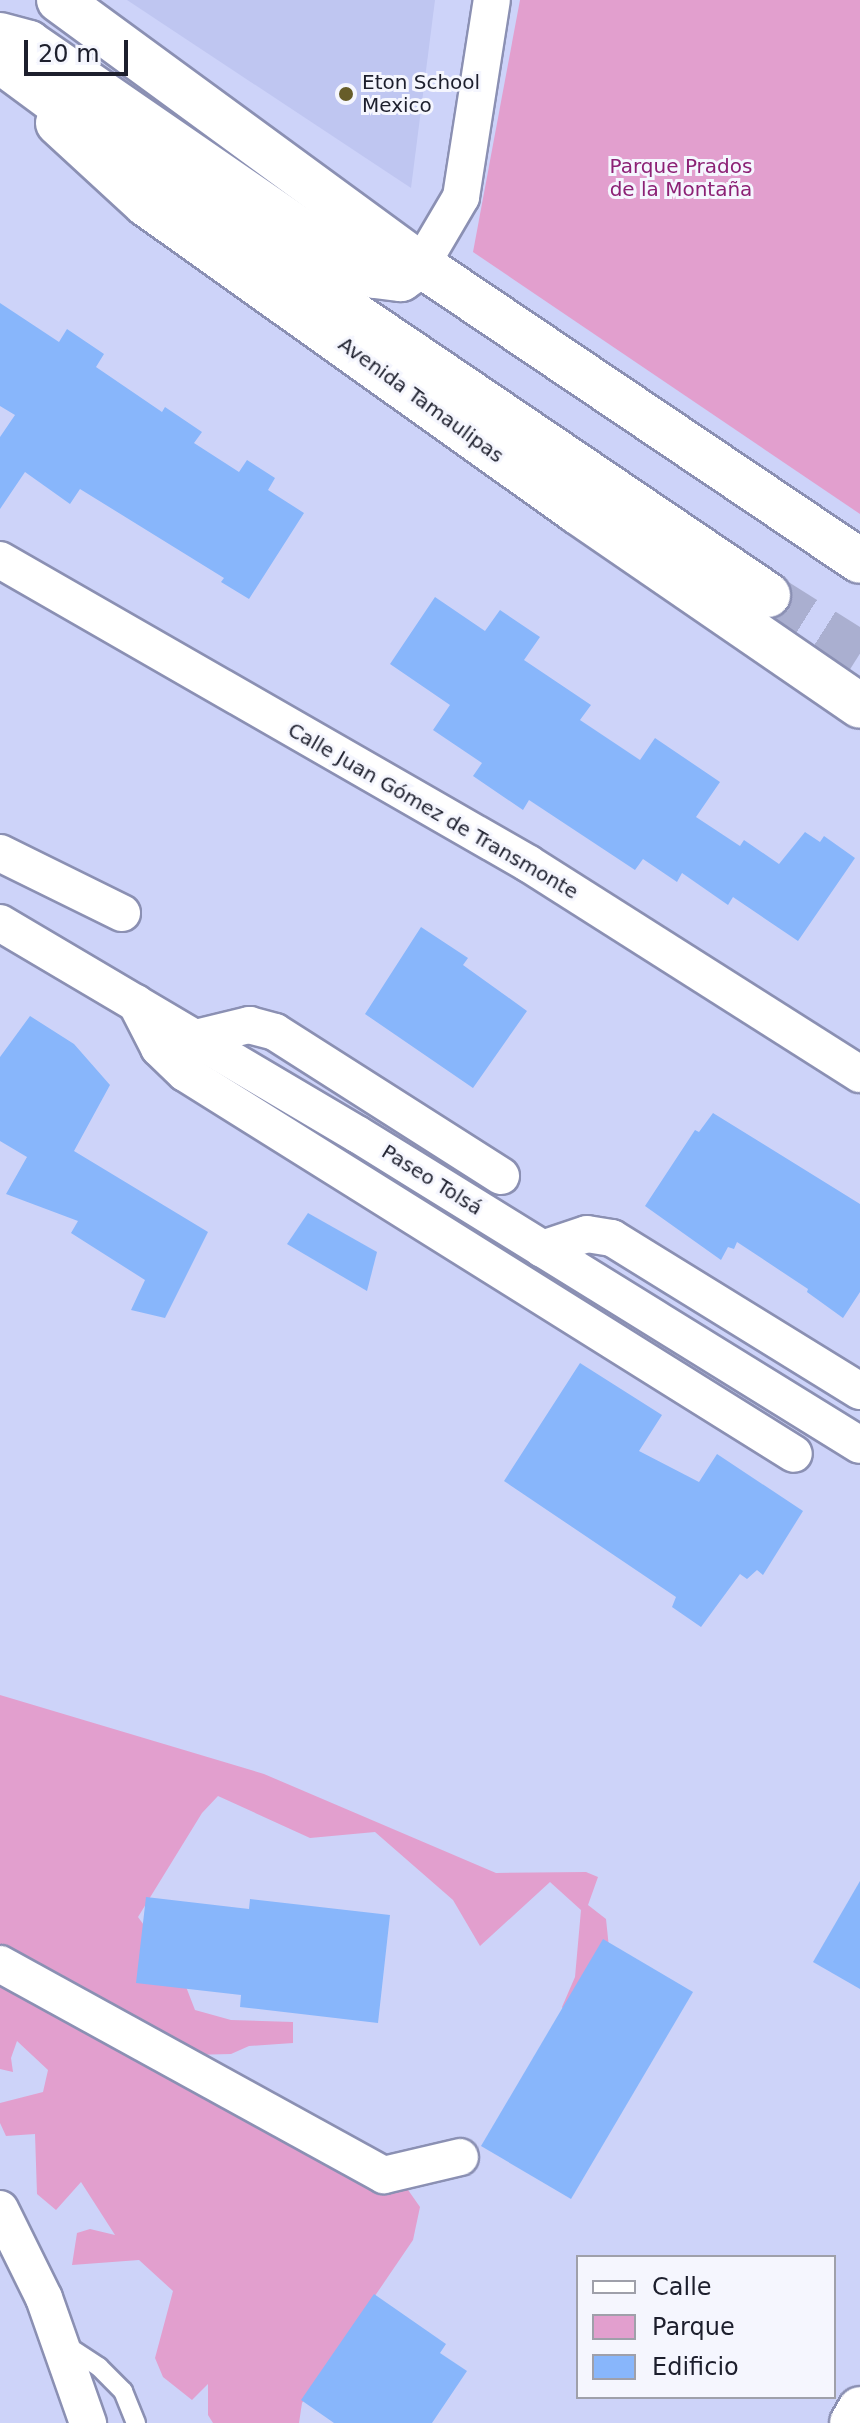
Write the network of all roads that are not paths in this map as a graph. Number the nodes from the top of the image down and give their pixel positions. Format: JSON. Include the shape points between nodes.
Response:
{"nodes":[{"id":1,"x":59,"y":0,"type":"edge"},
{"id":2,"x":492,"y":0,"type":"edge"},
{"id":3,"x":0,"y":35,"type":"edge"},
{"id":4,"x":0,"y":61,"type":"edge"},
{"id":5,"x":0,"y":70,"type":"edge"},
{"id":6,"x":421,"y":265,"type":"junction"},
{"id":7,"x":0,"y":560,"type":"edge"},
{"id":8,"x":860,"y":561,"type":"edge"},
{"id":9,"x":768,"y":595,"type":"tunnel mouth"},
{"id":10,"x":860,"y":706,"type":"edge"},
{"id":11,"x":0,"y":853,"type":"edge"},
{"id":12,"x":122,"y":913,"type":"dead end"},
{"id":13,"x":0,"y":923,"type":"edge"},
{"id":14,"x":0,"y":950,"type":"edge"},
{"id":15,"x":86,"y":994,"type":"dead end"},
{"id":16,"x":136,"y":1003,"type":"junction"},
{"id":17,"x":196,"y":1038,"type":"junction"},
{"id":18,"x":860,"y":1074,"type":"edge"},
{"id":19,"x":501,"y":1176,"type":"dead end"},
{"id":20,"x":542,"y":1249,"type":"junction"},
{"id":21,"x":860,"y":1391,"type":"edge"},
{"id":22,"x":860,"y":1445,"type":"edge"},
{"id":23,"x":794,"y":1454,"type":"dead end"},
{"id":24,"x":0,"y":1964,"type":"edge"},
{"id":25,"x":460,"y":2157,"type":"dead end"},
{"id":26,"x":0,"y":2209,"type":"edge"},
{"id":27,"x":62,"y":2342,"type":"junction"},
{"id":28,"x":860,"y":2409,"type":"edge"},
{"id":29,"x":88,"y":2423,"type":"edge"},
{"id":30,"x":136,"y":2423,"type":"edge"},
{"id":31,"x":852,"y":2423,"type":"edge"}],
"edges":[{"from":1,"to":6,"type":"main road"},
{"from":2,"to":6,"type":"street","via":[[461,197]]},
{"from":3,"to":6,"type":"main road","via":[[29,43],[341,258],[375,276],[401,279]]},
{"from":4,"to":9,"type":"main road","via":[[221,224]]},
{"from":5,"to":10,"type":"main road","name":"Avenida Tamaulipas","via":[[146,204]]},
{"from":6,"to":8,"type":"main road"},
{"from":7,"to":18,"type":"street","name":"Calle Juan Gómez de Transmonte","via":[[529,864]]},
{"from":11,"to":12,"type":"street"},
{"from":13,"to":16,"type":"street","name":"Paseo Tolsá"},
{"from":14,"to":15,"type":"street"},
{"from":16,"to":17,"type":"street","name":"Paseo Tolsá"},
{"from":16,"to":23,"type":"street","via":[[159,1048],[185,1073]]},
{"from":17,"to":19,"type":"street","via":[[249,1025],[275,1032]]},
{"from":17,"to":20,"type":"street","name":"Paseo Tolsá"},
{"from":20,"to":21,"type":"street","via":[[587,1234],[612,1238]]},
{"from":20,"to":22,"type":"street","name":"Paseo Tolsá"},
{"from":24,"to":25,"type":"street","via":[[384,2175]]},
{"from":26,"to":27,"type":"street"},
{"from":27,"to":29,"type":"street"},
{"from":27,"to":30,"type":"lane","via":[[123,2391]]},
{"from":28,"to":31,"type":"main road"}]}
